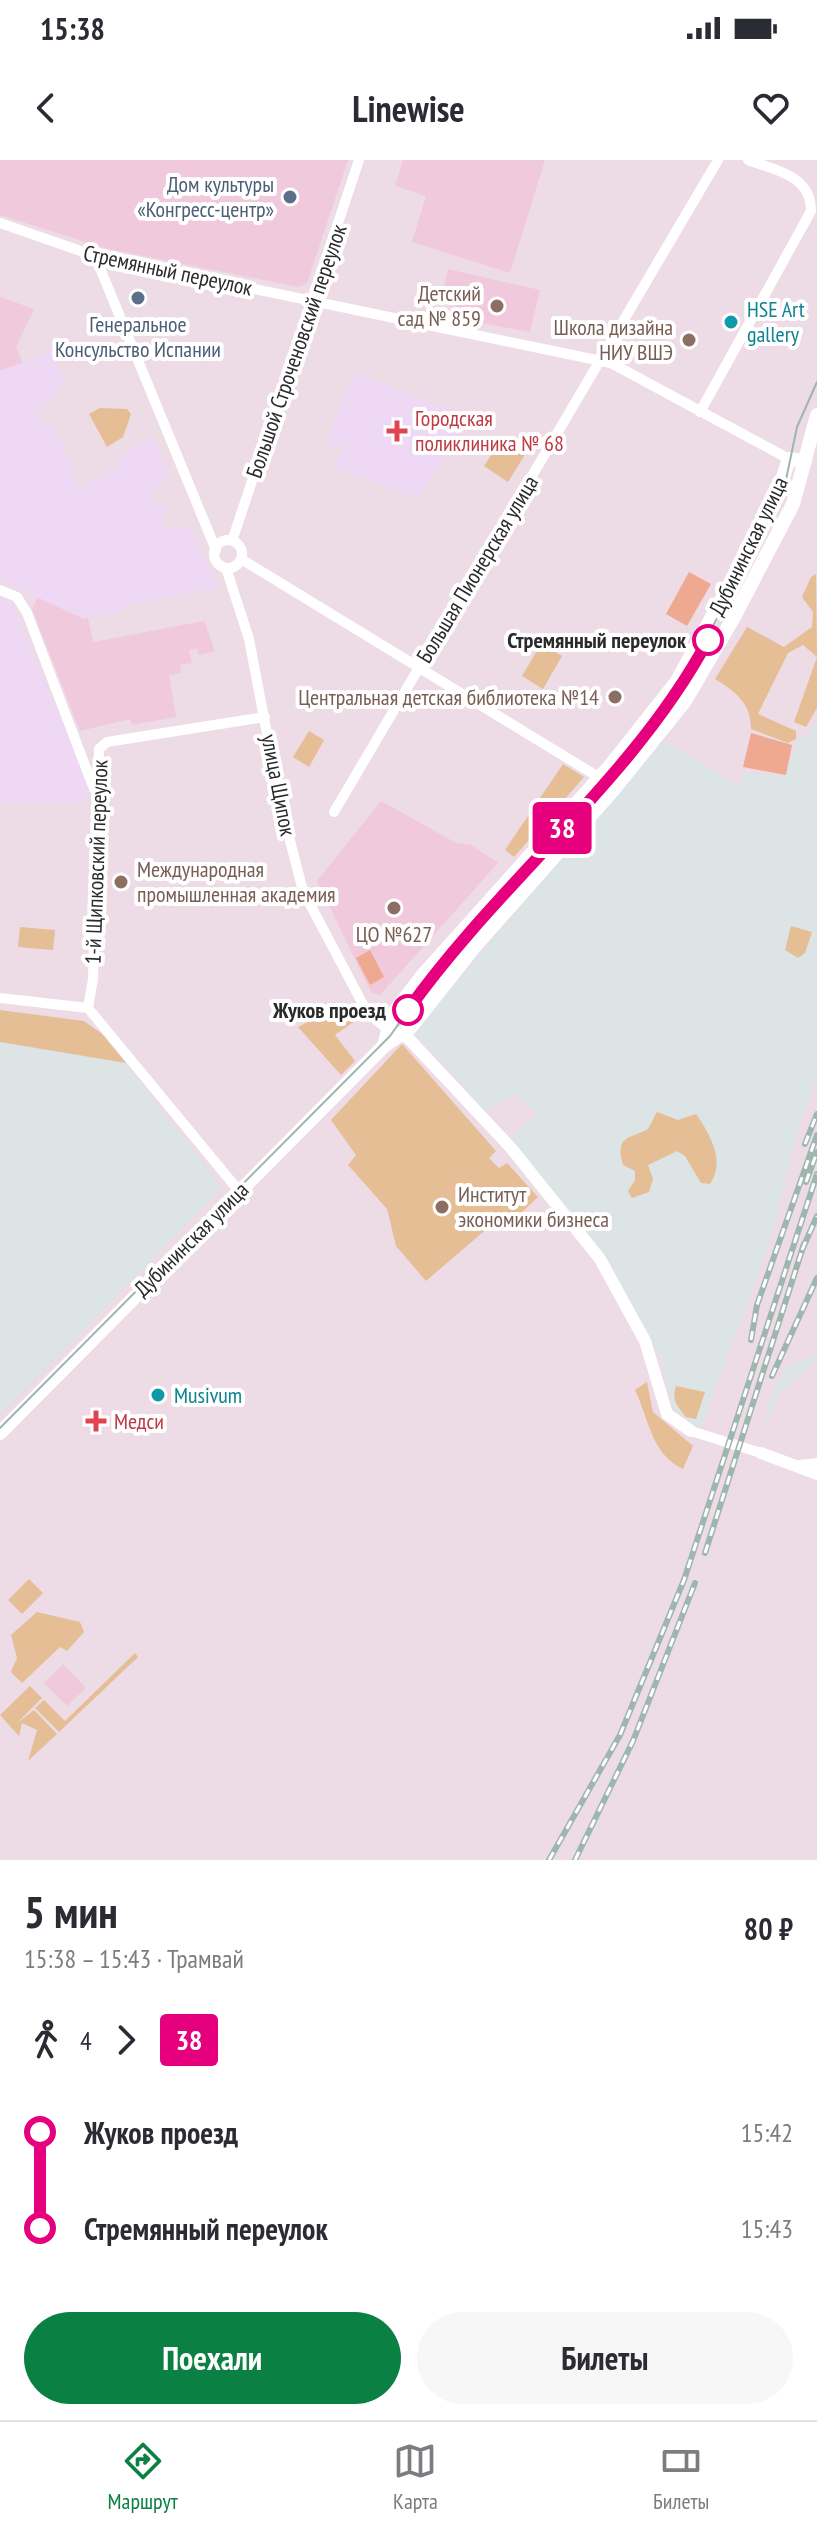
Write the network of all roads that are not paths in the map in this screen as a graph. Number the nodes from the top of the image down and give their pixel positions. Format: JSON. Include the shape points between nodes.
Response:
{"nodes":[{"id":1,"x":359,"y":160,"type":"edge"},
{"id":2,"x":718,"y":160,"type":"edge"},
{"id":3,"x":748,"y":160,"type":"edge"},
{"id":4,"x":0,"y":223,"type":"edge"},
{"id":5,"x":95,"y":256,"type":"junction"},
{"id":6,"x":313,"y":300,"type":"junction"},
{"id":7,"x":601,"y":360,"type":"junction"},
{"id":8,"x":700,"y":412,"type":"junction"},
{"id":9,"x":817,"y":415,"type":"edge"},
{"id":10,"x":789,"y":459,"type":"junction"},
{"id":11,"x":805,"y":462,"type":"junction"},
{"id":12,"x":232,"y":541,"type":"junction"},
{"id":13,"x":216,"y":550,"type":"junction"},
{"id":14,"x":241,"y":559,"type":"junction"},
{"id":15,"x":226,"y":568,"type":"junction"},
{"id":16,"x":0,"y":590,"type":"edge"},
{"id":17,"x":419,"y":666,"type":"junction"},
{"id":18,"x":265,"y":717,"type":"junction"},
{"id":19,"x":74,"y":733,"type":"junction"},
{"id":20,"x":102,"y":746,"type":"junction"},
{"id":21,"x":600,"y":778,"type":"junction"},
{"id":22,"x":97,"y":797,"type":"junction"},
{"id":23,"x":334,"y":812,"type":"dead end"},
{"id":24,"x":0,"y":998,"type":"edge"},
{"id":25,"x":88,"y":1008,"type":"junction"},
{"id":26,"x":387,"y":1029,"type":"junction"},
{"id":27,"x":405,"y":1036,"type":"junction"},
{"id":28,"x":384,"y":1046,"type":"junction"},
{"id":29,"x":239,"y":1191,"type":"junction"},
{"id":30,"x":691,"y":1431,"type":"joint"},
{"id":31,"x":0,"y":1433,"type":"edge"},
{"id":32,"x":761,"y":1453,"type":"joint"},
{"id":33,"x":817,"y":1463,"type":"edge"},
{"id":34,"x":800,"y":1465,"type":"junction"},
{"id":35,"x":817,"y":1474,"type":"edge"}],
"edges":[{"from":1,"to":6,"type":"street","name":"Большой Строченовский переулок"},
{"from":2,"to":7,"type":"street","name":"Большая Пионерская улица"},
{"from":3,"to":8,"type":"street","via":[[798,178],[811,211]]},
{"from":4,"to":5,"type":"street","name":"Стремянный переулок"},
{"from":5,"to":6,"type":"street","name":"Стремянный переулок"},
{"from":5,"to":13,"type":"street"},
{"from":6,"to":7,"type":"street","name":"Стремянный переулок"},
{"from":6,"to":12,"type":"street","name":"Большой Строченовский переулок"},
{"from":7,"to":8,"type":"street","name":"Стремянный переулок"},
{"from":7,"to":17,"type":"street","name":"Большая Пионерская улица"},
{"from":8,"to":10,"type":"street","name":"Стремянный переулок"},
{"from":9,"to":11,"type":"main road","name":"Дубининская улица"},
{"from":10,"to":11,"type":"main road"},
{"from":10,"to":21,"type":"main road","name":"Дубининская улица","via":[[769,512],[677,681]]},
{"from":11,"to":27,"type":"main road","name":"Дубининская улица","via":[[786,516],[685,701]]},
{"from":12,"to":13,"type":"street"},
{"from":12,"to":14,"type":"street","via":[[241,550]]},
{"from":13,"to":15,"type":"street","via":[[216,561]]},
{"from":14,"to":15,"type":"street"},
{"from":14,"to":17,"type":"street"},
{"from":15,"to":18,"type":"street","name":"улица Щипок"},
{"from":16,"to":19,"type":"street","via":[[17,597],[27,613]]},
{"from":17,"to":21,"type":"street"},
{"from":17,"to":23,"type":"street","name":"Большая Пионерская улица"},
{"from":18,"to":20,"type":"street","name":"1-й Щипковский переулок"},
{"from":18,"to":26,"type":"street","name":"улица Щипок","via":[[303,891],[367,1012]]},
{"from":19,"to":20,"type":"street"},
{"from":19,"to":22,"type":"street"},
{"from":20,"to":22,"type":"street","name":"1-й Щипковский переулок"},
{"from":21,"to":26,"type":"main road","name":"Дубининская улица","via":[[449,942],[395,1009]]},
{"from":22,"to":25,"type":"street","name":"1-й Щипковский переулок"},
{"from":24,"to":25,"type":"street"},
{"from":25,"to":29,"type":"street"},
{"from":26,"to":27,"type":"street"},
{"from":26,"to":28,"type":"main road","name":"Дубининская улица"},
{"from":27,"to":28,"type":"main road","name":"Дубининская улица"},
{"from":27,"to":30,"type":"street","via":[[511,1148],[589,1244],[645,1341],[667,1414]]},
{"from":28,"to":29,"type":"main road","name":"Дубининская улица"},
{"from":29,"to":31,"type":"main road","name":"Дубининская улица"},
{"from":30,"to":32,"type":"street"},
{"from":32,"to":34,"type":"street"},
{"from":33,"to":34,"type":"street"},
{"from":34,"to":35,"type":"street"}]}
